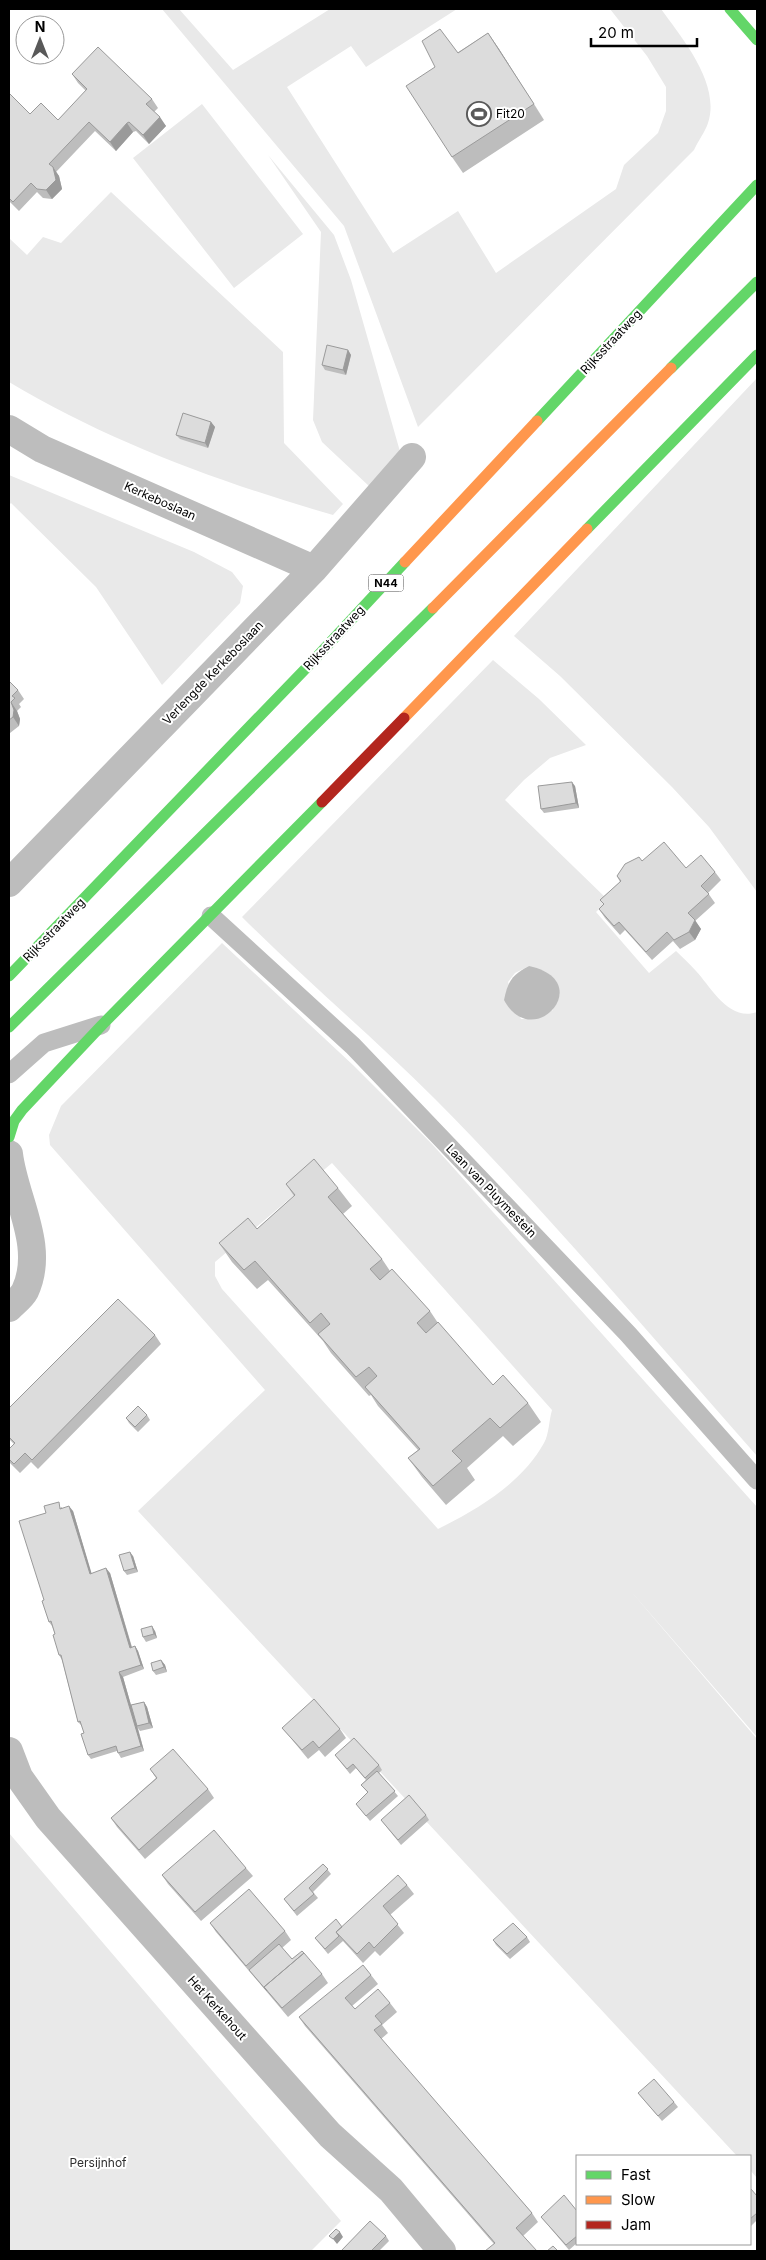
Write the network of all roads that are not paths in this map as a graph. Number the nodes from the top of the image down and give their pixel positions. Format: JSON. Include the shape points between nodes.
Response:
{"nodes":[{"id":1,"x":730,"y":9,"type":"edge"},
{"id":2,"x":757,"y":40,"type":"edge"},
{"id":3,"x":757,"y":185,"type":"edge"},
{"id":4,"x":757,"y":282,"type":"edge"},
{"id":5,"x":757,"y":354,"type":"edge"},
{"id":6,"x":9,"y":429,"type":"edge"},
{"id":7,"x":412,"y":458,"type":"dead end"},
{"id":8,"x":314,"y":569,"type":"junction"},
{"id":9,"x":9,"y":883,"type":"edge"},
{"id":10,"x":211,"y":916,"type":"junction"},
{"id":11,"x":9,"y":976,"type":"edge"},
{"id":12,"x":102,"y":1025,"type":"junction"},
{"id":13,"x":9,"y":1027,"type":"edge"},
{"id":14,"x":9,"y":1074,"type":"edge"},
{"id":15,"x":9,"y":1138,"type":"edge"},
{"id":16,"x":9,"y":1154,"type":"edge"},
{"id":17,"x":9,"y":1308,"type":"edge"},
{"id":18,"x":757,"y":1480,"type":"edge"},
{"id":19,"x":9,"y":1751,"type":"edge"},
{"id":20,"x":442,"y":2251,"type":"edge"}],
"edges":[{"from":1,"to":2,"type":"main road"},
{"from":3,"to":11,"type":"main road","name":"Rijksstraatweg","number":"N44","via":[[312,662]]},
{"from":4,"to":13,"type":"main road","via":[[340,702]]},
{"from":5,"to":10,"type":"main road"},
{"from":6,"to":8,"type":"street","name":"Kerkeboslaan","via":[[42,449]]},
{"from":7,"to":8,"type":"street","name":"Verlengde Kerkeboslaan"},
{"from":8,"to":9,"type":"street","name":"Verlengde Kerkeboslaan"},
{"from":10,"to":12,"type":"main road"},
{"from":10,"to":18,"type":"lane","name":"Laan van Pluymestein","via":[[353,1046],[628,1334]]},
{"from":12,"to":14,"type":"lane","via":[[44,1043]]},
{"from":12,"to":15,"type":"main road","via":[[22,1110],[14,1120]]},
{"from":16,"to":17,"type":"street","via":[[30,1234],[31,1254],[24,1292]]},
{"from":19,"to":20,"type":"street","name":"Het Kerkehout","via":[[19,1777],[48,1818],[330,2135],[392,2190]]}]}
